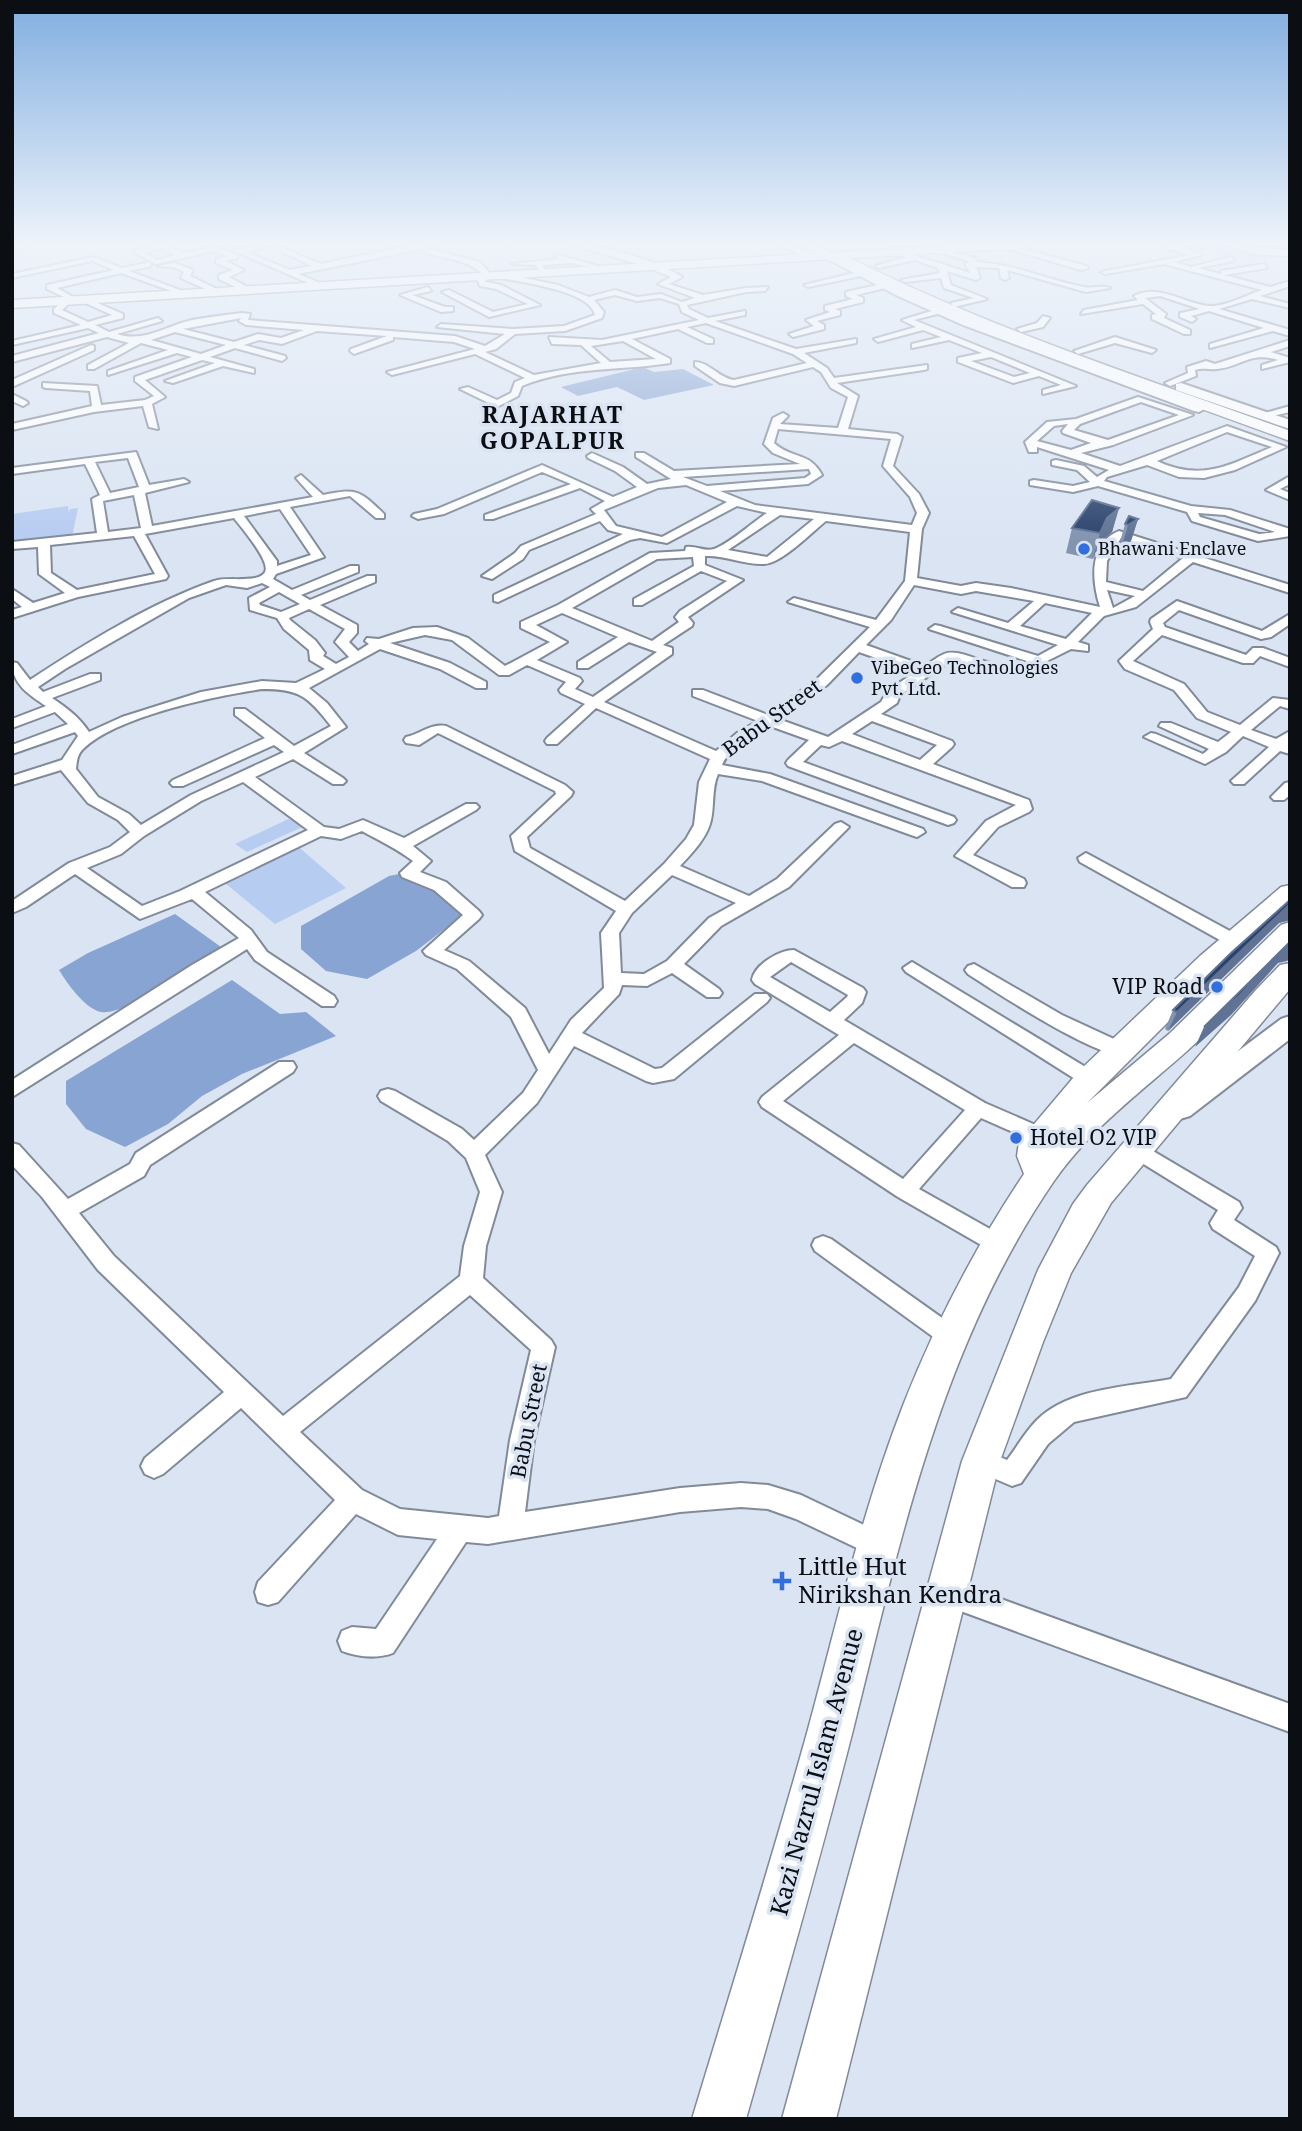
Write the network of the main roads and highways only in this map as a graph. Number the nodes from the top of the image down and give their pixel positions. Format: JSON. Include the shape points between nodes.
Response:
{"nodes":[{"id":1,"x":1028,"y":344,"type":"edge"},
{"id":2,"x":1059,"y":344,"type":"edge"},
{"id":3,"x":1290,"y":427,"type":"edge"},
{"id":4,"x":1290,"y":438,"type":"edge"},
{"id":5,"x":1290,"y":893,"type":"edge"},
{"id":6,"x":1290,"y":931,"type":"edge"},
{"id":7,"x":1266,"y":964,"type":"edge"},
{"id":8,"x":1041,"y":1175,"type":"junction"},
{"id":9,"x":719,"y":2119,"type":"edge"},
{"id":10,"x":809,"y":2119,"type":"edge"}],
"edges":[{"from":1,"to":4,"type":"main road"},
{"from":2,"to":3,"type":"main road"},
{"from":5,"to":7,"type":"main road"},
{"from":6,"to":7,"type":"main road","name":"Kazi Nazrul Islam Avenue"},
{"from":7,"to":8,"type":"main road","name":"Kazi Nazrul Islam Avenue","via":[[1131,1079]]},
{"from":7,"to":8,"type":"main road","via":[[1120,1050],[1035,1142],[1033,1156]]},
{"from":7,"to":10,"type":"main road","via":[[1141,1143],[1085,1214],[1025,1342],[982,1461]]},
{"from":8,"to":9,"type":"main road","name":"Kazi Nazrul Islam Avenue","via":[[998,1244],[950,1337],[911,1437]]}]}
